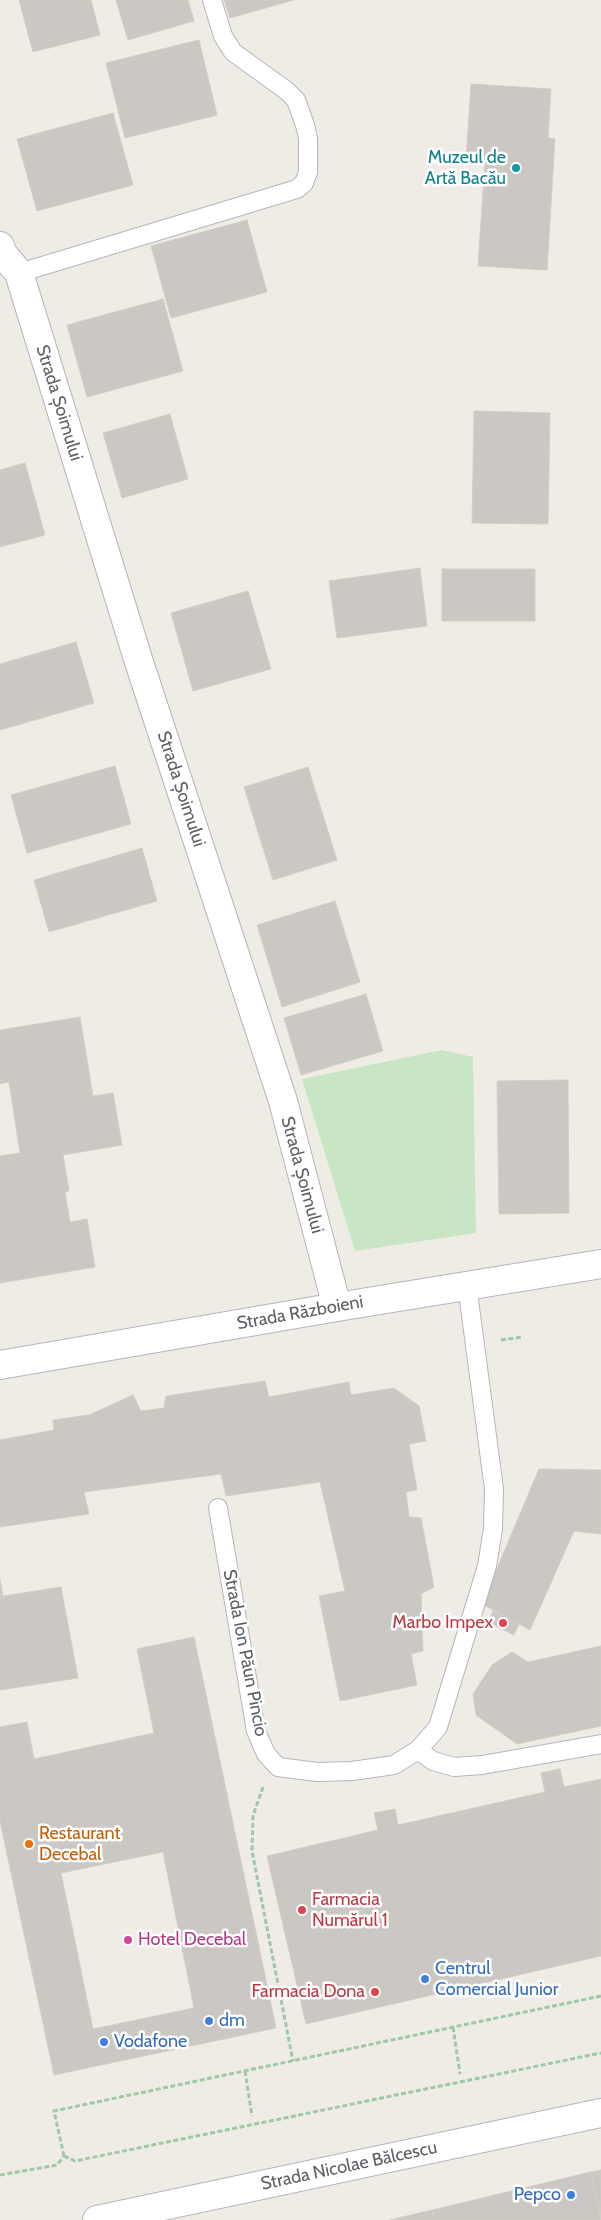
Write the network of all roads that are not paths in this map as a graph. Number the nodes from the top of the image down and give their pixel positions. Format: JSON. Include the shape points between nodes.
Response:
{"nodes":[{"id":1,"x":212,"y":0,"type":"edge"},
{"id":2,"x":0,"y":246,"type":"edge"},
{"id":3,"x":19,"y":273,"type":"junction"},
{"id":4,"x":601,"y":1264,"type":"edge"},
{"id":5,"x":466,"y":1285,"type":"junction"},
{"id":6,"x":337,"y":1307,"type":"junction"},
{"id":7,"x":0,"y":1365,"type":"edge"},
{"id":8,"x":218,"y":1508,"type":"dead end"},
{"id":9,"x":601,"y":1744,"type":"edge"},
{"id":10,"x":418,"y":1750,"type":"junction"},
{"id":11,"x":601,"y":2112,"type":"edge"},
{"id":12,"x":97,"y":2220,"type":"edge"}],
"edges":[{"from":1,"to":3,"type":"lane","via":[[223,36],[233,52],[296,100],[308,138],[308,172],[304,183],[296,189]]},
{"from":2,"to":3,"type":"street","name":"Strada Șoimului","via":[[2,254]]},
{"from":3,"to":6,"type":"street","name":"Strada Șoimului","via":[[138,660],[283,1101]]},
{"from":4,"to":5,"type":"street","name":"Strada Războieni"},
{"from":5,"to":6,"type":"street","name":"Strada Războieni"},
{"from":5,"to":10,"type":"lane","via":[[494,1489],[493,1529],[488,1566],[438,1727]]},
{"from":6,"to":7,"type":"street","name":"Strada Războieni"},
{"from":8,"to":10,"type":"lane","name":"Strada Ion Păun Pincio","via":[[256,1732],[266,1754],[278,1767],[317,1772],[394,1765]]},
{"from":9,"to":10,"type":"lane","via":[[482,1765],[454,1766],[433,1761]]},
{"from":11,"to":12,"type":"street","name":"Strada Nicolae Bălcescu"}]}
